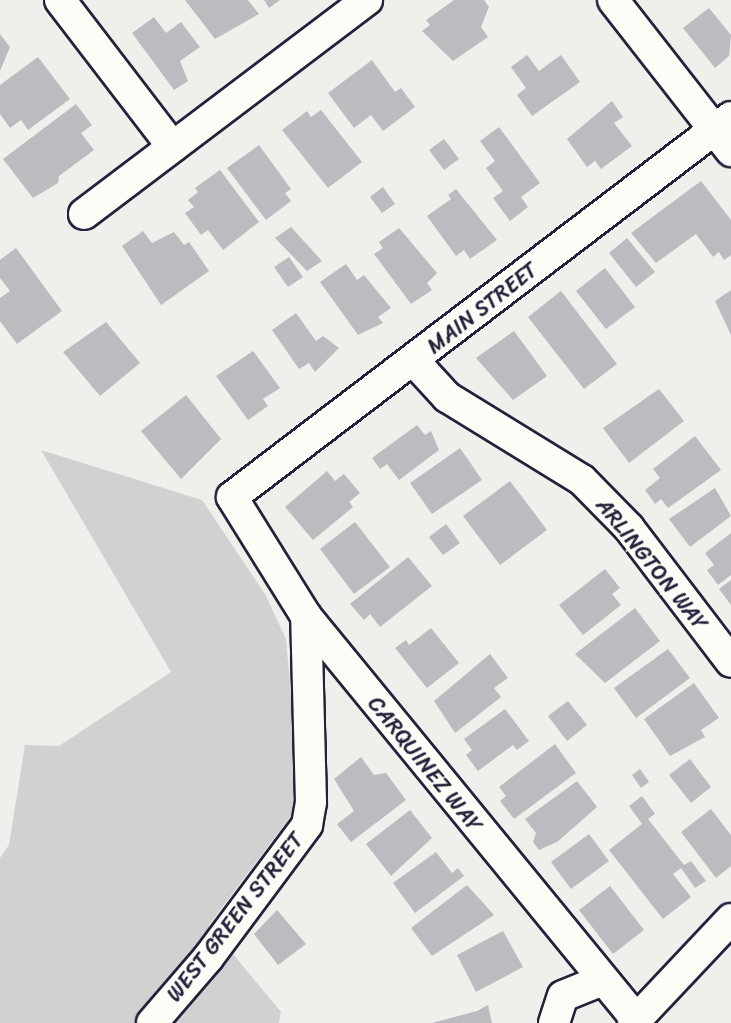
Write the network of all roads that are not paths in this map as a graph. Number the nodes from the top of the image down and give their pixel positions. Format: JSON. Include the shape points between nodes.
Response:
{"nodes":[{"id":1,"x":60,"y":0,"type":"edge"},
{"id":2,"x":367,"y":0,"type":"edge"},
{"id":3,"x":613,"y":0,"type":"edge"},
{"id":4,"x":725,"y":132,"type":"edge"},
{"id":5,"x":173,"y":147,"type":"junction"},
{"id":6,"x":84,"y":214,"type":"dead end"},
{"id":7,"x":414,"y":361,"type":"junction"},
{"id":8,"x":232,"y":497,"type":"joint"},
{"id":9,"x":306,"y":616,"type":"junction"},
{"id":10,"x":731,"y":662,"type":"edge"},
{"id":11,"x":731,"y":919,"type":"edge"},
{"id":12,"x":600,"y":981,"type":"junction"},
{"id":13,"x":634,"y":1021,"type":"edge"},
{"id":14,"x":152,"y":1023,"type":"edge"},
{"id":15,"x":554,"y":1023,"type":"edge"}],
"edges":[{"from":1,"to":5,"type":"street"},
{"from":2,"to":5,"type":"street"},
{"from":3,"to":4,"type":"street"},
{"from":4,"to":7,"type":"street","name":"MAIN STREET"},
{"from":5,"to":6,"type":"street"},
{"from":7,"to":8,"type":"street","name":"MAIN STREET"},
{"from":7,"to":10,"type":"street","name":"ARLINGTON WAY","via":[[447,397],[582,480],[629,528]]},
{"from":8,"to":9,"type":"street","name":"CARQUINEZ WAY"},
{"from":9,"to":12,"type":"street","name":"CARQUINEZ WAY"},
{"from":9,"to":14,"type":"street","name":"WEST GREEN STREET","via":[[311,802],[307,825],[208,958]]},
{"from":11,"to":13,"type":"street"},
{"from":12,"to":13,"type":"street","name":"CARQUINEZ WAY"},
{"from":12,"to":15,"type":"street","via":[[563,996]]}]}
